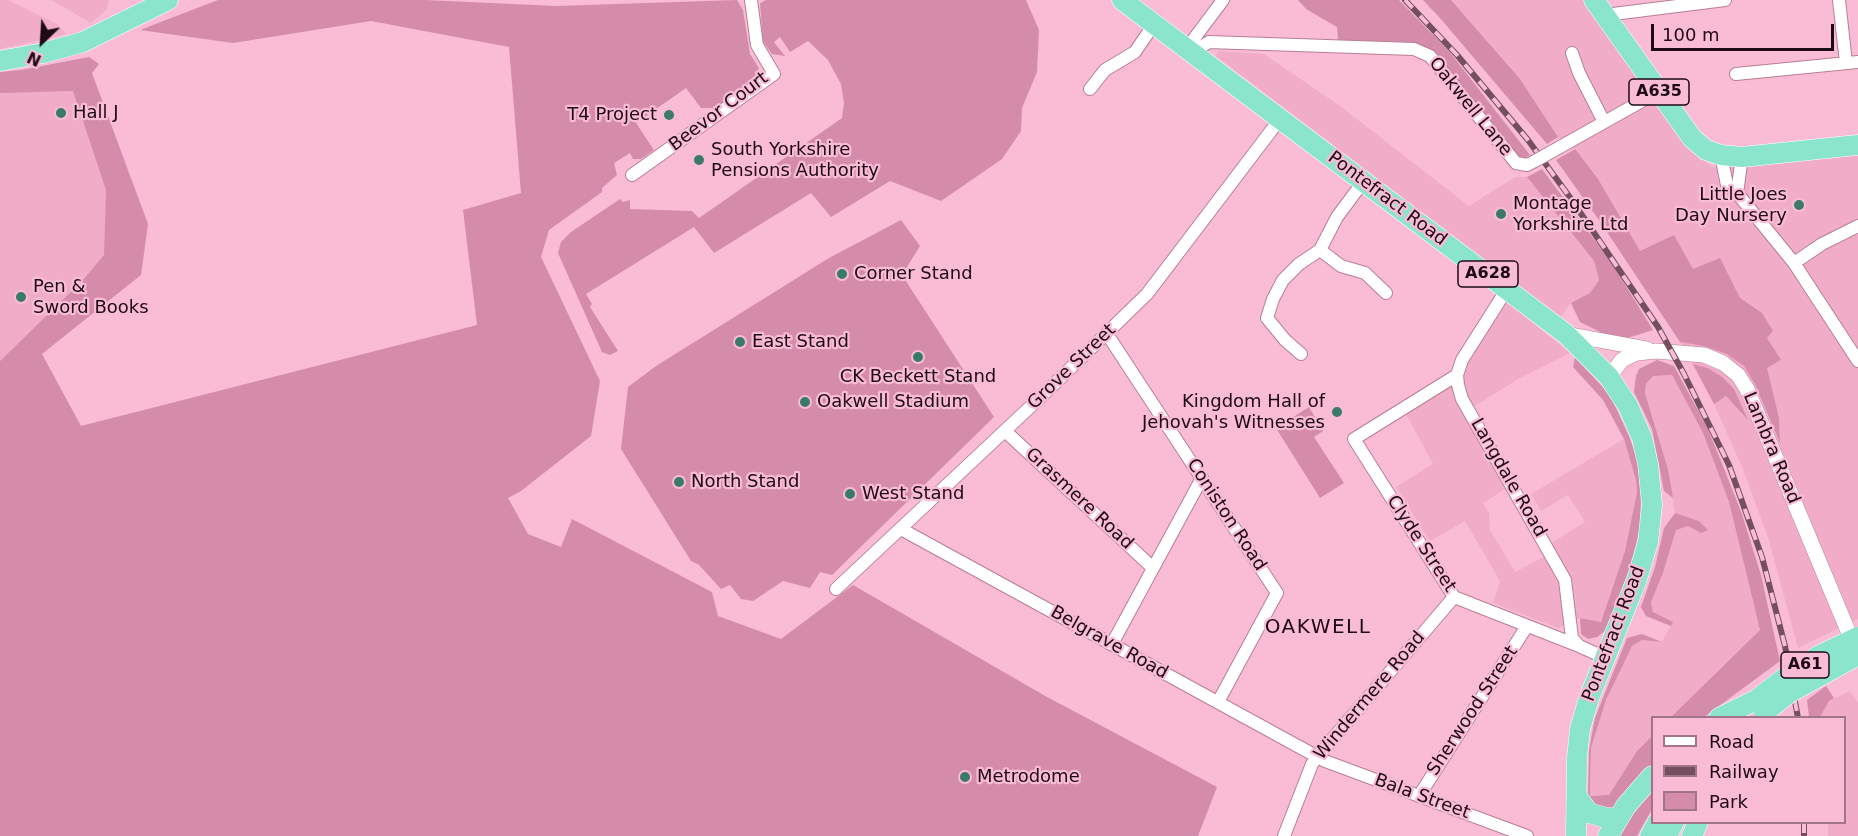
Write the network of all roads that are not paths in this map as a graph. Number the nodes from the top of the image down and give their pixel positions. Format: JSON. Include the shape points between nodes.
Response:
{"nodes":[{"id":1,"x":168,"y":0,"type":"edge"},
{"id":2,"x":751,"y":0,"type":"edge"},
{"id":3,"x":1122,"y":0,"type":"edge"},
{"id":4,"x":1223,"y":0,"type":"edge"},
{"id":5,"x":1725,"y":0,"type":"edge"},
{"id":6,"x":1839,"y":0,"type":"edge"},
{"id":7,"x":1600,"y":7,"type":"edge"},
{"id":8,"x":1154,"y":24,"type":"junction"},
{"id":9,"x":1191,"y":52,"type":"junction"},
{"id":10,"x":1572,"y":53,"type":"dead end"},
{"id":11,"x":0,"y":61,"type":"edge"},
{"id":12,"x":1852,"y":62,"type":"edge"},
{"id":13,"x":1736,"y":74,"type":"dead end"},
{"id":14,"x":1090,"y":89,"type":"dead end"},
{"id":15,"x":1659,"y":92,"type":"junction"},
{"id":16,"x":1280,"y":119,"type":"junction"},
{"id":17,"x":1604,"y":122,"type":"junction"},
{"id":18,"x":1858,"y":145,"type":"edge"},
{"id":19,"x":1721,"y":155,"type":"junction"},
{"id":20,"x":1742,"y":157,"type":"junction"},
{"id":21,"x":632,"y":175,"type":"dead end"},
{"id":22,"x":1363,"y":182,"type":"junction"},
{"id":23,"x":1737,"y":193,"type":"junction"},
{"id":24,"x":1858,"y":226,"type":"edge"},
{"id":25,"x":1320,"y":250,"type":"junction"},
{"id":26,"x":1794,"y":263,"type":"junction"},
{"id":27,"x":1507,"y":289,"type":"junction"},
{"id":28,"x":1386,"y":293,"type":"dead end"},
{"id":29,"x":1107,"y":334,"type":"junction"},
{"id":30,"x":1566,"y":334,"type":"junction"},
{"id":31,"x":1656,"y":351,"type":"junction"},
{"id":32,"x":1301,"y":354,"type":"dead end"},
{"id":33,"x":1858,"y":361,"type":"edge"},
{"id":34,"x":1457,"y":375,"type":"junction"},
{"id":35,"x":1609,"y":377,"type":"junction"},
{"id":36,"x":1005,"y":431,"type":"junction"},
{"id":37,"x":1202,"y":478,"type":"junction"},
{"id":38,"x":902,"y":529,"type":"junction"},
{"id":39,"x":1153,"y":568,"type":"junction"},
{"id":40,"x":836,"y":589,"type":"dead end"},
{"id":41,"x":1454,"y":597,"type":"junction"},
{"id":42,"x":1527,"y":626,"type":"junction"},
{"id":43,"x":1858,"y":637,"type":"edge"},
{"id":44,"x":1112,"y":644,"type":"junction"},
{"id":45,"x":1579,"y":646,"type":"junction"},
{"id":46,"x":1858,"y":655,"type":"edge"},
{"id":47,"x":1606,"y":658,"type":"junction"},
{"id":48,"x":1218,"y":702,"type":"junction"},
{"id":49,"x":1760,"y":712,"type":"edge"},
{"id":50,"x":1727,"y":716,"type":"edge"},
{"id":51,"x":1742,"y":716,"type":"edge"},
{"id":52,"x":1318,"y":756,"type":"junction"},
{"id":53,"x":1651,"y":778,"type":"edge"},
{"id":54,"x":1419,"y":796,"type":"junction"},
{"id":55,"x":1580,"y":805,"type":"junction"},
{"id":56,"x":1619,"y":818,"type":"junction"},
{"id":57,"x":1284,"y":836,"type":"edge"},
{"id":58,"x":1527,"y":836,"type":"edge"},
{"id":59,"x":1578,"y":836,"type":"edge"},
{"id":60,"x":1590,"y":836,"type":"edge"},
{"id":61,"x":1608,"y":836,"type":"edge"}],
"edges":[{"from":1,"to":11,"type":"highway","via":[[83,42]]},
{"from":2,"to":21,"type":"street","name":"Beevor Court","via":[[757,45],[774,74]]},
{"from":3,"to":8,"type":"highway","name":"Pontefract Road","number":"A628"},
{"from":4,"to":9,"type":"street"},
{"from":5,"to":7,"type":"street"},
{"from":6,"to":12,"type":"street"},
{"from":7,"to":15,"type":"highway","number":"A635"},
{"from":8,"to":9,"type":"highway","name":"Pontefract Road","number":"A628"},
{"from":8,"to":14,"type":"street","via":[[1135,52],[1112,64]]},
{"from":9,"to":16,"type":"highway","name":"Pontefract Road","number":"A628"},
{"from":9,"to":17,"type":"street","name":"Oakwell Lane","bridge":true,"via":[[1209,42],[1414,49],[1431,56],[1516,163],[1527,165]]},
{"from":10,"to":17,"type":"street"},
{"from":12,"to":13,"type":"street"},
{"from":15,"to":17,"type":"street","name":"Oakwell Lane"},
{"from":15,"to":19,"type":"highway","number":"A635","via":[[1692,138],[1706,150]]},
{"from":16,"to":22,"type":"highway","name":"Pontefract Road","number":"A628"},
{"from":16,"to":29,"type":"street","name":"Grove Street","via":[[1147,294]]},
{"from":18,"to":20,"type":"highway","number":"A635"},
{"from":19,"to":20,"type":"highway","number":"A635"},
{"from":19,"to":23,"type":"street","via":[[1728,185]]},
{"from":20,"to":23,"type":"street"},
{"from":22,"to":25,"type":"street","via":[[1336,217]]},
{"from":22,"to":27,"type":"highway","name":"Pontefract Road","number":"A628"},
{"from":23,"to":26,"type":"street"},
{"from":24,"to":26,"type":"street"},
{"from":25,"to":28,"type":"street","via":[[1341,266],[1365,273]]},
{"from":25,"to":32,"type":"street","via":[[1283,280],[1267,318]]},
{"from":26,"to":33,"type":"street"},
{"from":27,"to":30,"type":"highway","name":"Pontefract Road","number":"A628"},
{"from":27,"to":34,"type":"street","via":[[1466,352]]},
{"from":29,"to":36,"type":"street","name":"Grove Street"},
{"from":29,"to":37,"type":"street","name":"Coniston Road"},
{"from":30,"to":31,"type":"street"},
{"from":30,"to":35,"type":"highway","name":"Pontefract Road","number":"A628"},
{"from":31,"to":35,"type":"street","name":"Lambra Road","via":[[1622,360]]},
{"from":31,"to":46,"type":"street","name":"Lambra Road","via":[[1704,355],[1738,375]]},
{"from":34,"to":41,"type":"street","name":"Clyde Street","via":[[1354,439]]},
{"from":34,"to":45,"type":"street","name":"Langdale Road","via":[[1462,399],[1565,580],[1572,638]]},
{"from":35,"to":47,"type":"highway","name":"Pontefract Road","number":"A628","via":[[1642,438],[1652,505],[1637,579]]},
{"from":36,"to":38,"type":"street","name":"Grove Street"},
{"from":36,"to":39,"type":"street","name":"Grasmere Road"},
{"from":37,"to":39,"type":"street"},
{"from":37,"to":48,"type":"street","name":"Coniston Road","via":[[1277,593]]},
{"from":38,"to":40,"type":"street","name":"Grove Street"},
{"from":38,"to":44,"type":"street","name":"Belgrave Road"},
{"from":39,"to":44,"type":"street"},
{"from":41,"to":42,"type":"street","name":"Clyde Street"},
{"from":41,"to":52,"type":"street","name":"Windermere Road"},
{"from":42,"to":45,"type":"street","name":"Clyde Street"},
{"from":42,"to":54,"type":"street","name":"Sherwood Street"},
{"from":43,"to":49,"type":"highway","number":"A61","bridge":true,"via":[[1787,676]]},
{"from":44,"to":48,"type":"street","name":"Belgrave Road"},
{"from":45,"to":47,"type":"street"},
{"from":46,"to":49,"type":"highway","number":"A61","bridge":true},
{"from":47,"to":55,"type":"highway","name":"Pontefract Road","number":"A628","via":[[1580,729]]},
{"from":48,"to":52,"type":"street","name":"Belgrave Road"},
{"from":49,"to":50,"type":"highway","number":"A61"},
{"from":49,"to":51,"type":"highway","number":"A61"},
{"from":52,"to":54,"type":"street","name":"Bala Street"},
{"from":52,"to":57,"type":"street","name":"Windermere Road"},
{"from":53,"to":56,"type":"highway"},
{"from":54,"to":58,"type":"street","name":"Bala Street"},
{"from":55,"to":56,"type":"highway","via":[[1589,813]]},
{"from":55,"to":59,"type":"highway","name":"Pontefract Road","number":"A628"},
{"from":55,"to":60,"type":"highway","name":"Pontefract Road","number":"A628"},
{"from":56,"to":61,"type":"highway"}]}
